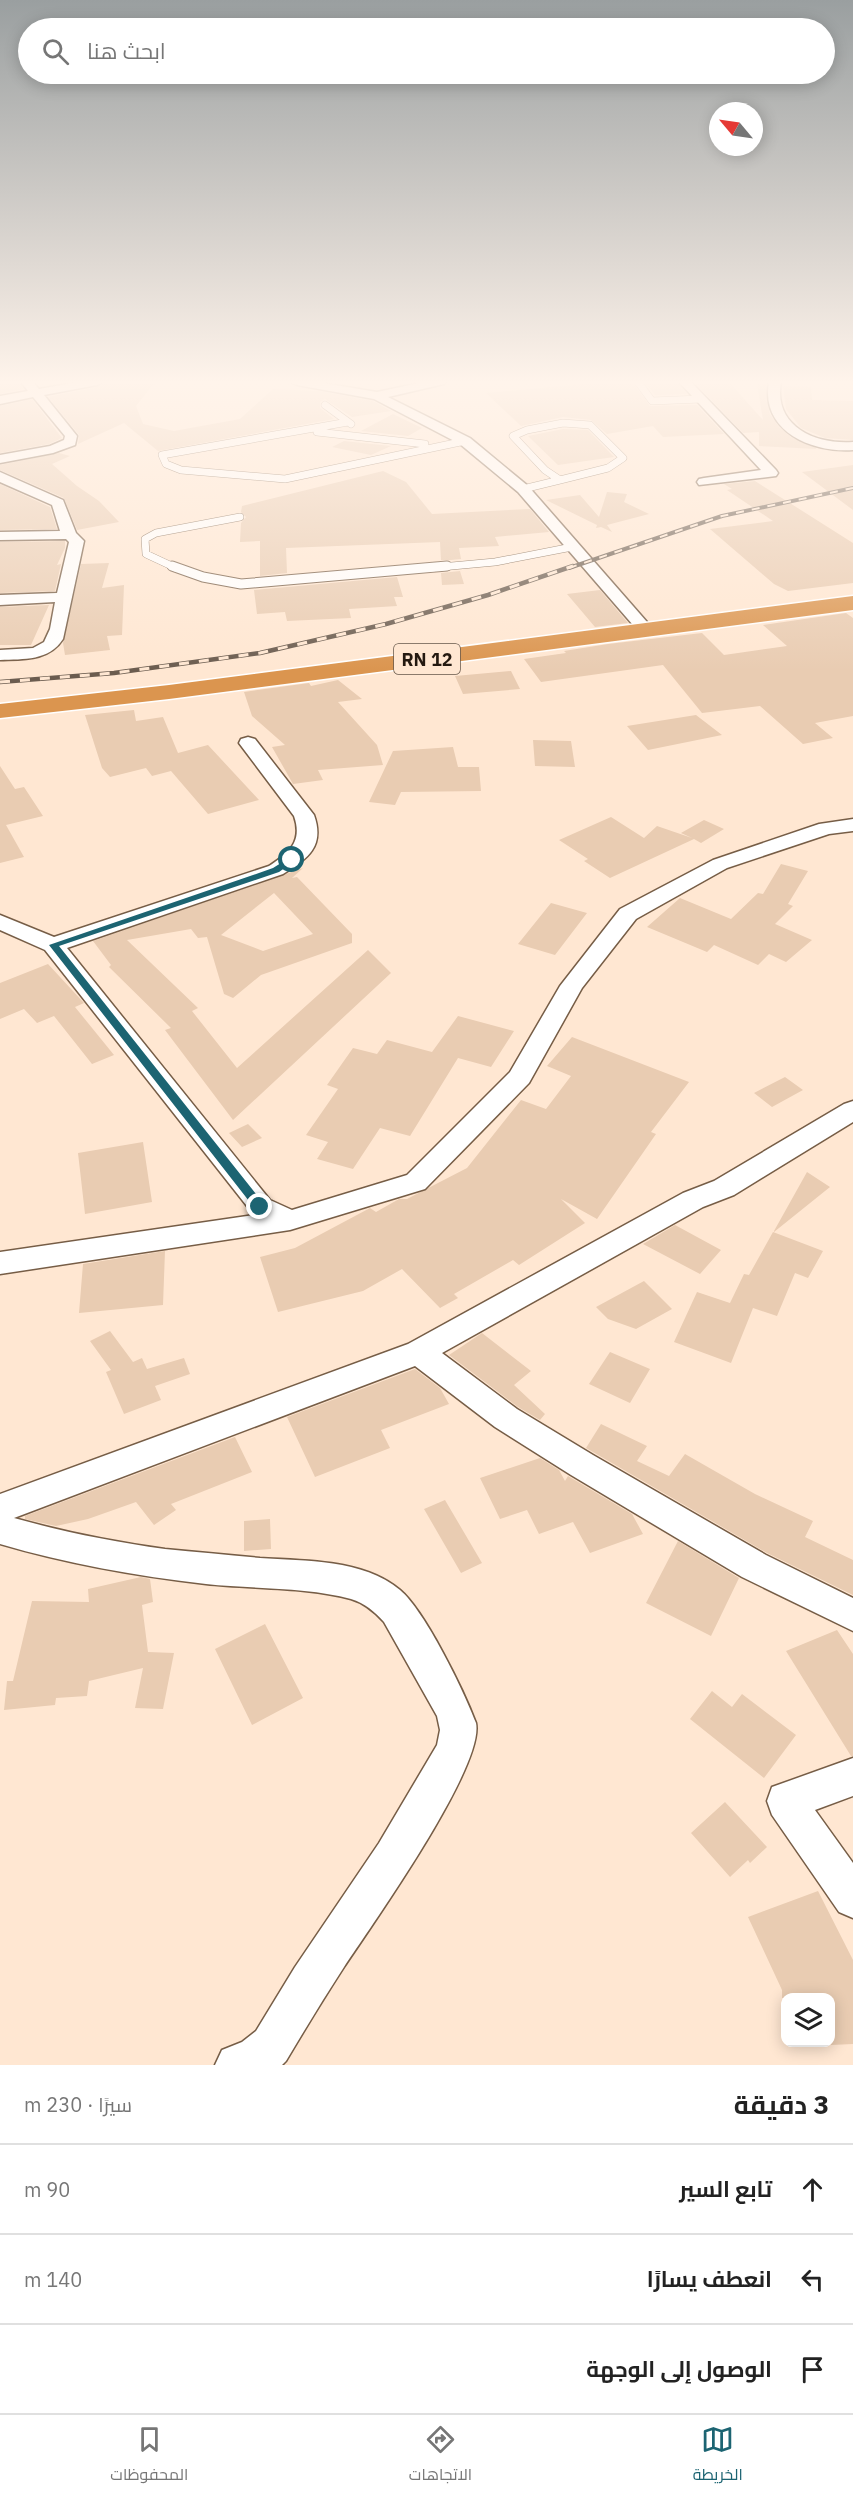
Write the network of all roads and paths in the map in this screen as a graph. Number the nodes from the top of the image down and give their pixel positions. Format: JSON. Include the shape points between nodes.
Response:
{"nodes":[{"id":1,"x":4,"y":478,"type":"edge"},
{"id":2,"x":510,"y":478,"type":"edge"},
{"id":3,"x":567,"y":478,"type":"edge"},
{"id":4,"x":731,"y":478,"type":"edge"},
{"id":5,"x":560,"y":480,"type":"joint"},
{"id":6,"x":704,"y":482,"type":"dead end"},
{"id":7,"x":523,"y":489,"type":"junction"},
{"id":8,"x":240,"y":517,"type":"dead end"},
{"id":9,"x":69,"y":535,"type":"junction"},
{"id":10,"x":0,"y":536,"type":"edge"},
{"id":11,"x":572,"y":547,"type":"junction"},
{"id":12,"x":853,"y":596,"type":"edge"},
{"id":13,"x":64,"y":597,"type":"junction"},
{"id":14,"x":0,"y":600,"type":"edge"},
{"id":15,"x":853,"y":603,"type":"edge"},
{"id":16,"x":639,"y":622,"type":"junction"},
{"id":17,"x":0,"y":655,"type":"edge"},
{"id":18,"x":0,"y":703,"type":"edge"},
{"id":19,"x":0,"y":711,"type":"edge"},
{"id":20,"x":248,"y":743,"type":"dead end"},
{"id":21,"x":853,"y":825,"type":"edge"},
{"id":22,"x":0,"y":922,"type":"edge"},
{"id":23,"x":53,"y":945,"type":"junction"},
{"id":24,"x":853,"y":1110,"type":"edge"},
{"id":25,"x":290,"y":1220,"type":"junction"},
{"id":26,"x":0,"y":1263,"type":"edge"},
{"id":27,"x":419,"y":1352,"type":"junction"},
{"id":28,"x":0,"y":1509,"type":"edge"},
{"id":29,"x":0,"y":1529,"type":"edge"},
{"id":30,"x":853,"y":1615,"type":"edge"},
{"id":31,"x":853,"y":1777,"type":"edge"},
{"id":32,"x":853,"y":1898,"type":"edge"},
{"id":33,"x":237,"y":2065,"type":"edge"}],
"edges":[{"from":1,"to":9,"type":"street","via":[[58,503]]},
{"from":2,"to":7,"type":"street"},
{"from":3,"to":5,"type":"lane"},
{"from":4,"to":6,"type":"street"},
{"from":5,"to":7,"type":"lane"},
{"from":7,"to":11,"type":"street"},
{"from":8,"to":11,"type":"lane","via":[[156,532],[145,538],[146,554],[188,574],[241,584],[504,561]]},
{"from":9,"to":10,"type":"street"},
{"from":9,"to":13,"type":"street","via":[[77,541]]},
{"from":11,"to":16,"type":"street"},
{"from":12,"to":16,"type":"highway","number":"RN 12"},
{"from":13,"to":14,"type":"street"},
{"from":13,"to":17,"type":"street","via":[[57,640],[50,648],[28,655]]},
{"from":15,"to":19,"type":"highway","number":"RN 12"},
{"from":16,"to":18,"type":"highway","number":"RN 12","via":[[265,674]]},
{"from":20,"to":23,"type":"street","via":[[304,815],[309,837],[303,849],[276,870]]},
{"from":21,"to":25,"type":"street","via":[[826,828],[720,864],[628,915],[572,986],[520,1077],[416,1182]]},
{"from":22,"to":23,"type":"street"},
{"from":23,"to":25,"type":"street","via":[[260,1207]]},
{"from":24,"to":27,"type":"street","via":[[724,1188],[693,1200]]},
{"from":25,"to":26,"type":"street"},
{"from":27,"to":28,"type":"street"},
{"from":27,"to":30,"type":"street","via":[[506,1418],[582,1466],[754,1566]]},
{"from":29,"to":33,"type":"street","via":[[122,1560],[333,1579],[366,1586],[400,1613],[444,1690],[459,1729],[449,1761],[417,1820],[271,2046],[252,2062]]},
{"from":31,"to":32,"type":"street","via":[[786,1801]]}]}
